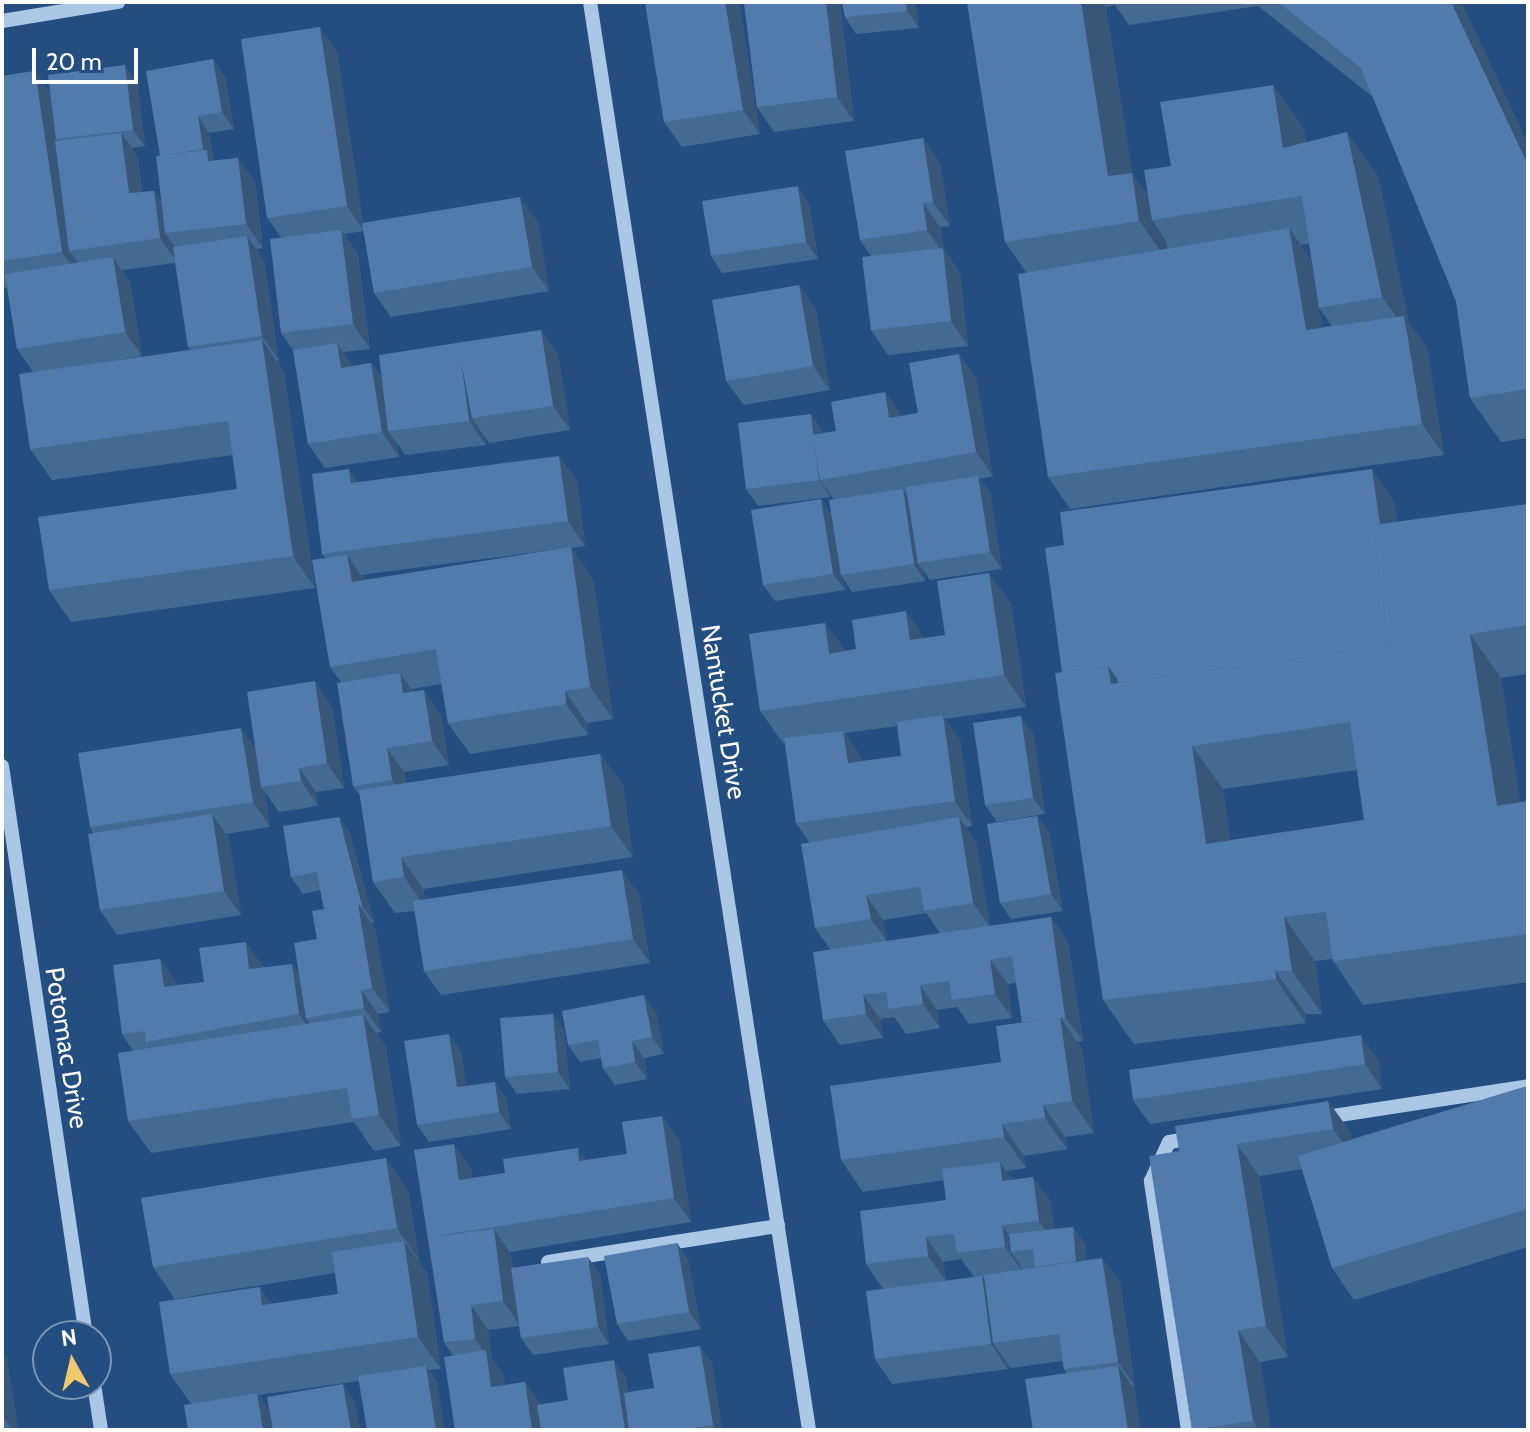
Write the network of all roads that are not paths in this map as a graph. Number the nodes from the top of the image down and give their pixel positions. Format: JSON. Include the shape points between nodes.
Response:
{"nodes":[{"id":1,"x":118,"y":2,"type":"edge"},
{"id":2,"x":590,"y":2,"type":"edge"},
{"id":3,"x":2,"y":21,"type":"edge"},
{"id":4,"x":2,"y":766,"type":"edge"},
{"id":5,"x":1528,"y":1086,"type":"edge"},
{"id":6,"x":1294,"y":1122,"type":"edge"},
{"id":7,"x":1216,"y":1134,"type":"edge"},
{"id":8,"x":778,"y":1226,"type":"junction"},
{"id":9,"x":548,"y":1262,"type":"edge"},
{"id":10,"x":84,"y":1320,"type":"edge"},
{"id":11,"x":96,"y":1400,"type":"edge"},
{"id":12,"x":101,"y":1430,"type":"edge"},
{"id":13,"x":809,"y":1430,"type":"edge"},
{"id":14,"x":1188,"y":1430,"type":"edge"}],
"edges":[{"from":1,"to":3,"type":"street"},
{"from":2,"to":8,"type":"street","name":"Nantucket Drive"},
{"from":4,"to":10,"type":"street","name":"Potomac Drive"},
{"from":5,"to":6,"type":"street"},
{"from":7,"to":14,"type":"street","via":[[1169,1142],[1151,1181]]},
{"from":8,"to":9,"type":"street"},
{"from":8,"to":13,"type":"street","name":"Nantucket Drive"},
{"from":11,"to":12,"type":"street"}]}
